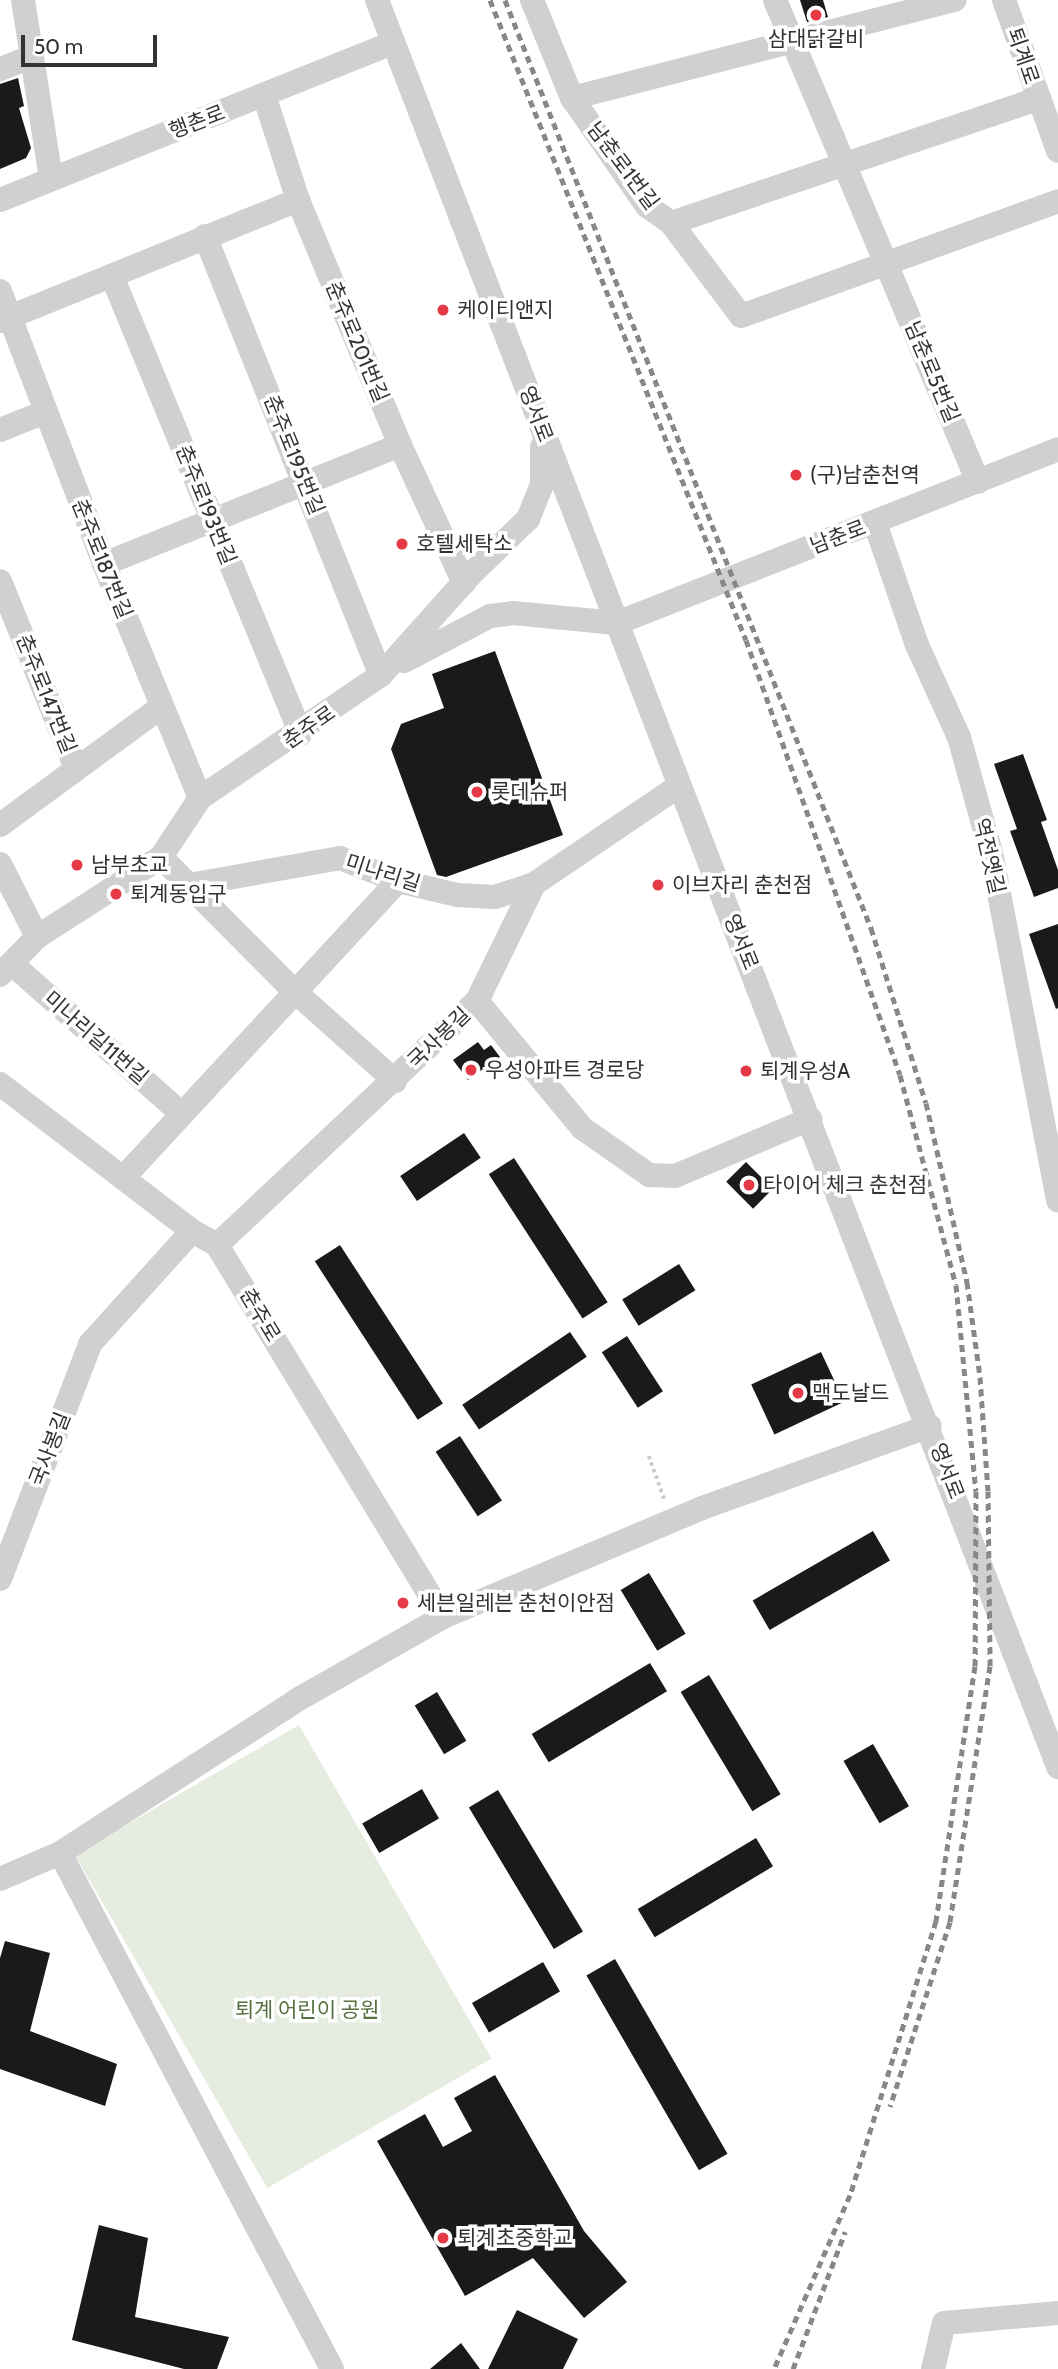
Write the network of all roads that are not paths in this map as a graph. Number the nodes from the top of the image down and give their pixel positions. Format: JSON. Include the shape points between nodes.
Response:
{"nodes":[{"id":1,"x":23,"y":0,"type":"edge"},
{"id":2,"x":377,"y":0,"type":"edge"},
{"id":3,"x":532,"y":0,"type":"edge"},
{"id":4,"x":775,"y":0,"type":"edge"},
{"id":5,"x":955,"y":0,"type":"edge"},
{"id":6,"x":1004,"y":0,"type":"edge"},
{"id":7,"x":791,"y":42,"type":"junction"},
{"id":8,"x":393,"y":43,"type":"junction"},
{"id":9,"x":32,"y":57,"type":"junction"},
{"id":10,"x":0,"y":69,"type":"edge"},
{"id":11,"x":264,"y":95,"type":"junction"},
{"id":12,"x":572,"y":99,"type":"junction"},
{"id":13,"x":1038,"y":99,"type":"junction"},
{"id":14,"x":1058,"y":151,"type":"edge"},
{"id":15,"x":843,"y":167,"type":"junction"},
{"id":16,"x":51,"y":179,"type":"junction"},
{"id":17,"x":0,"y":200,"type":"edge"},
{"id":18,"x":298,"y":200,"type":"junction"},
{"id":19,"x":1058,"y":201,"type":"edge"},
{"id":20,"x":671,"y":223,"type":"junction"},
{"id":21,"x":205,"y":236,"type":"junction"},
{"id":22,"x":886,"y":262,"type":"junction"},
{"id":23,"x":112,"y":276,"type":"junction"},
{"id":24,"x":0,"y":291,"type":"edge"},
{"id":25,"x":5,"y":319,"type":"edge"},
{"id":26,"x":45,"y":412,"type":"junction"},
{"id":27,"x":540,"y":425,"type":"junction"},
{"id":28,"x":0,"y":430,"type":"edge"},
{"id":29,"x":400,"y":444,"type":"junction"},
{"id":30,"x":1058,"y":449,"type":"edge"},
{"id":31,"x":978,"y":482,"type":"junction"},
{"id":32,"x":306,"y":483,"type":"junction"},
{"id":33,"x":212,"y":520,"type":"junction"},
{"id":34,"x":875,"y":523,"type":"junction"},
{"id":35,"x":104,"y":564,"type":"junction"},
{"id":36,"x":0,"y":581,"type":"edge"},
{"id":37,"x":464,"y":583,"type":"junction"},
{"id":38,"x":617,"y":623,"type":"junction"},
{"id":39,"x":381,"y":675,"type":"junction"},
{"id":40,"x":161,"y":707,"type":"junction"},
{"id":41,"x":301,"y":734,"type":"junction"},
{"id":42,"x":76,"y":768,"type":"junction"},
{"id":43,"x":679,"y":786,"type":"junction"},
{"id":44,"x":200,"y":799,"type":"junction"},
{"id":45,"x":0,"y":825,"type":"edge"},
{"id":46,"x":161,"y":857,"type":"junction"},
{"id":47,"x":0,"y":864,"type":"edge"},
{"id":48,"x":398,"y":881,"type":"junction"},
{"id":49,"x":534,"y":884,"type":"junction"},
{"id":50,"x":189,"y":885,"type":"junction"},
{"id":51,"x":37,"y":937,"type":"junction"},
{"id":52,"x":6,"y":970,"type":"edge"},
{"id":53,"x":293,"y":990,"type":"junction"},
{"id":54,"x":477,"y":1001,"type":"junction"},
{"id":55,"x":394,"y":1081,"type":"junction"},
{"id":56,"x":0,"y":1084,"type":"edge"},
{"id":57,"x":180,"y":1112,"type":"junction"},
{"id":58,"x":810,"y":1119,"type":"junction"},
{"id":59,"x":123,"y":1178,"type":"junction"},
{"id":60,"x":1058,"y":1202,"type":"edge"},
{"id":61,"x":192,"y":1231,"type":"junction"},
{"id":62,"x":217,"y":1245,"type":"junction"},
{"id":63,"x":930,"y":1426,"type":"junction"},
{"id":64,"x":0,"y":1579,"type":"edge"},
{"id":65,"x":443,"y":1617,"type":"junction"},
{"id":66,"x":1058,"y":1767,"type":"edge"},
{"id":67,"x":60,"y":1853,"type":"junction"},
{"id":68,"x":0,"y":1879,"type":"edge"},
{"id":69,"x":1058,"y":2313,"type":"edge"},
{"id":70,"x":332,"y":2369,"type":"edge"},
{"id":71,"x":933,"y":2369,"type":"edge"}],
"edges":[{"from":1,"to":9,"type":"street"},
{"from":2,"to":8,"type":"street","name":"영서로"},
{"from":3,"to":12,"type":"street","name":"남춘로1번길"},
{"from":4,"to":7,"type":"street","name":"남춘로5번길"},
{"from":5,"to":7,"type":"street"},
{"from":6,"to":13,"type":"street","name":"퇴계로"},
{"from":7,"to":12,"type":"street"},
{"from":7,"to":15,"type":"street","name":"남춘로5번길"},
{"from":8,"to":11,"type":"street","name":"행촌로"},
{"from":8,"to":27,"type":"street","name":"영서로"},
{"from":9,"to":10,"type":"street"},
{"from":9,"to":16,"type":"street"},
{"from":11,"to":16,"type":"street","name":"행촌로"},
{"from":11,"to":18,"type":"street","name":"춘주로201번길"},
{"from":12,"to":20,"type":"street","name":"남춘로1번길","via":[[648,206]]},
{"from":13,"to":14,"type":"street","name":"퇴계로"},
{"from":13,"to":15,"type":"street"},
{"from":15,"to":20,"type":"street"},
{"from":15,"to":22,"type":"street","name":"남춘로5번길"},
{"from":16,"to":17,"type":"street","name":"행촌로"},
{"from":18,"to":21,"type":"street"},
{"from":18,"to":29,"type":"street","name":"춘주로201번길"},
{"from":19,"to":22,"type":"street"},
{"from":20,"to":22,"type":"street","name":"남춘로1번길","via":[[741,316]]},
{"from":21,"to":23,"type":"street"},
{"from":21,"to":32,"type":"street","name":"춘주로195번길"},
{"from":22,"to":31,"type":"street","name":"남춘로5번길"},
{"from":23,"to":25,"type":"street"},
{"from":23,"to":33,"type":"street","name":"춘주로193번길"},
{"from":24,"to":25,"type":"street","name":"춘주로187번길"},
{"from":25,"to":26,"type":"street","name":"춘주로187번길"},
{"from":26,"to":28,"type":"street"},
{"from":26,"to":35,"type":"street","name":"춘주로187번길"},
{"from":27,"to":37,"type":"street","name":"춘주로","via":[[544,464],[534,507]]},
{"from":27,"to":38,"type":"street","name":"영서로"},
{"from":29,"to":32,"type":"street"},
{"from":29,"to":37,"type":"street","name":"춘주로201번길"},
{"from":30,"to":31,"type":"street","name":"남춘로"},
{"from":31,"to":34,"type":"street","name":"남춘로"},
{"from":32,"to":33,"type":"street"},
{"from":32,"to":39,"type":"street","name":"춘주로195번길"},
{"from":33,"to":35,"type":"street"},
{"from":33,"to":41,"type":"street","name":"춘주로193번길"},
{"from":34,"to":38,"type":"street","name":"남춘로"},
{"from":34,"to":60,"type":"street","name":"역전옛길","via":[[917,645],[959,737],[990,852]]},
{"from":35,"to":40,"type":"street","name":"춘주로187번길"},
{"from":36,"to":42,"type":"street","name":"춘주로147번길"},
{"from":37,"to":39,"type":"street","name":"춘주로"},
{"from":38,"to":39,"type":"street","via":[[513,613],[490,616],[443,637]]},
{"from":38,"to":43,"type":"street","name":"영서로"},
{"from":39,"to":41,"type":"street","name":"춘주로"},
{"from":40,"to":42,"type":"street"},
{"from":40,"to":44,"type":"street","name":"춘주로187번길"},
{"from":41,"to":44,"type":"street","name":"춘주로"},
{"from":42,"to":45,"type":"street"},
{"from":43,"to":49,"type":"street","name":"미나리길"},
{"from":43,"to":58,"type":"street","name":"영서로"},
{"from":44,"to":46,"type":"street","name":"춘주로"},
{"from":46,"to":50,"type":"street"},
{"from":46,"to":51,"type":"street","name":"춘주로"},
{"from":47,"to":51,"type":"street"},
{"from":48,"to":49,"type":"street","name":"미나리길","via":[[457,895],[495,897]]},
{"from":48,"to":50,"type":"street","name":"미나리길","via":[[340,858]]},
{"from":48,"to":53,"type":"street"},
{"from":49,"to":54,"type":"street","name":"미나리길"},
{"from":50,"to":53,"type":"street"},
{"from":51,"to":52,"type":"street","name":"춘주로"},
{"from":52,"to":57,"type":"street","name":"미나리길11번길"},
{"from":53,"to":55,"type":"street"},
{"from":53,"to":57,"type":"street"},
{"from":54,"to":55,"type":"street","name":"국사봉길"},
{"from":54,"to":58,"type":"street","name":"국사봉길","via":[[582,1128],[649,1175],[675,1176]]},
{"from":55,"to":62,"type":"street","name":"국사봉길"},
{"from":56,"to":59,"type":"street","name":"춘주로"},
{"from":57,"to":59,"type":"street"},
{"from":58,"to":63,"type":"street","name":"영서로"},
{"from":59,"to":61,"type":"street","name":"춘주로"},
{"from":61,"to":62,"type":"street","name":"춘주로"},
{"from":61,"to":64,"type":"street","name":"국사봉길","via":[[90,1345]]},
{"from":62,"to":65,"type":"street","name":"춘주로"},
{"from":63,"to":65,"type":"street","via":[[672,1521]]},
{"from":63,"to":66,"type":"street","name":"영서로"},
{"from":65,"to":67,"type":"street","via":[[297,1700]]},
{"from":67,"to":68,"type":"street"},
{"from":67,"to":70,"type":"street"},
{"from":69,"to":71,"type":"street","via":[[944,2323]]}]}
